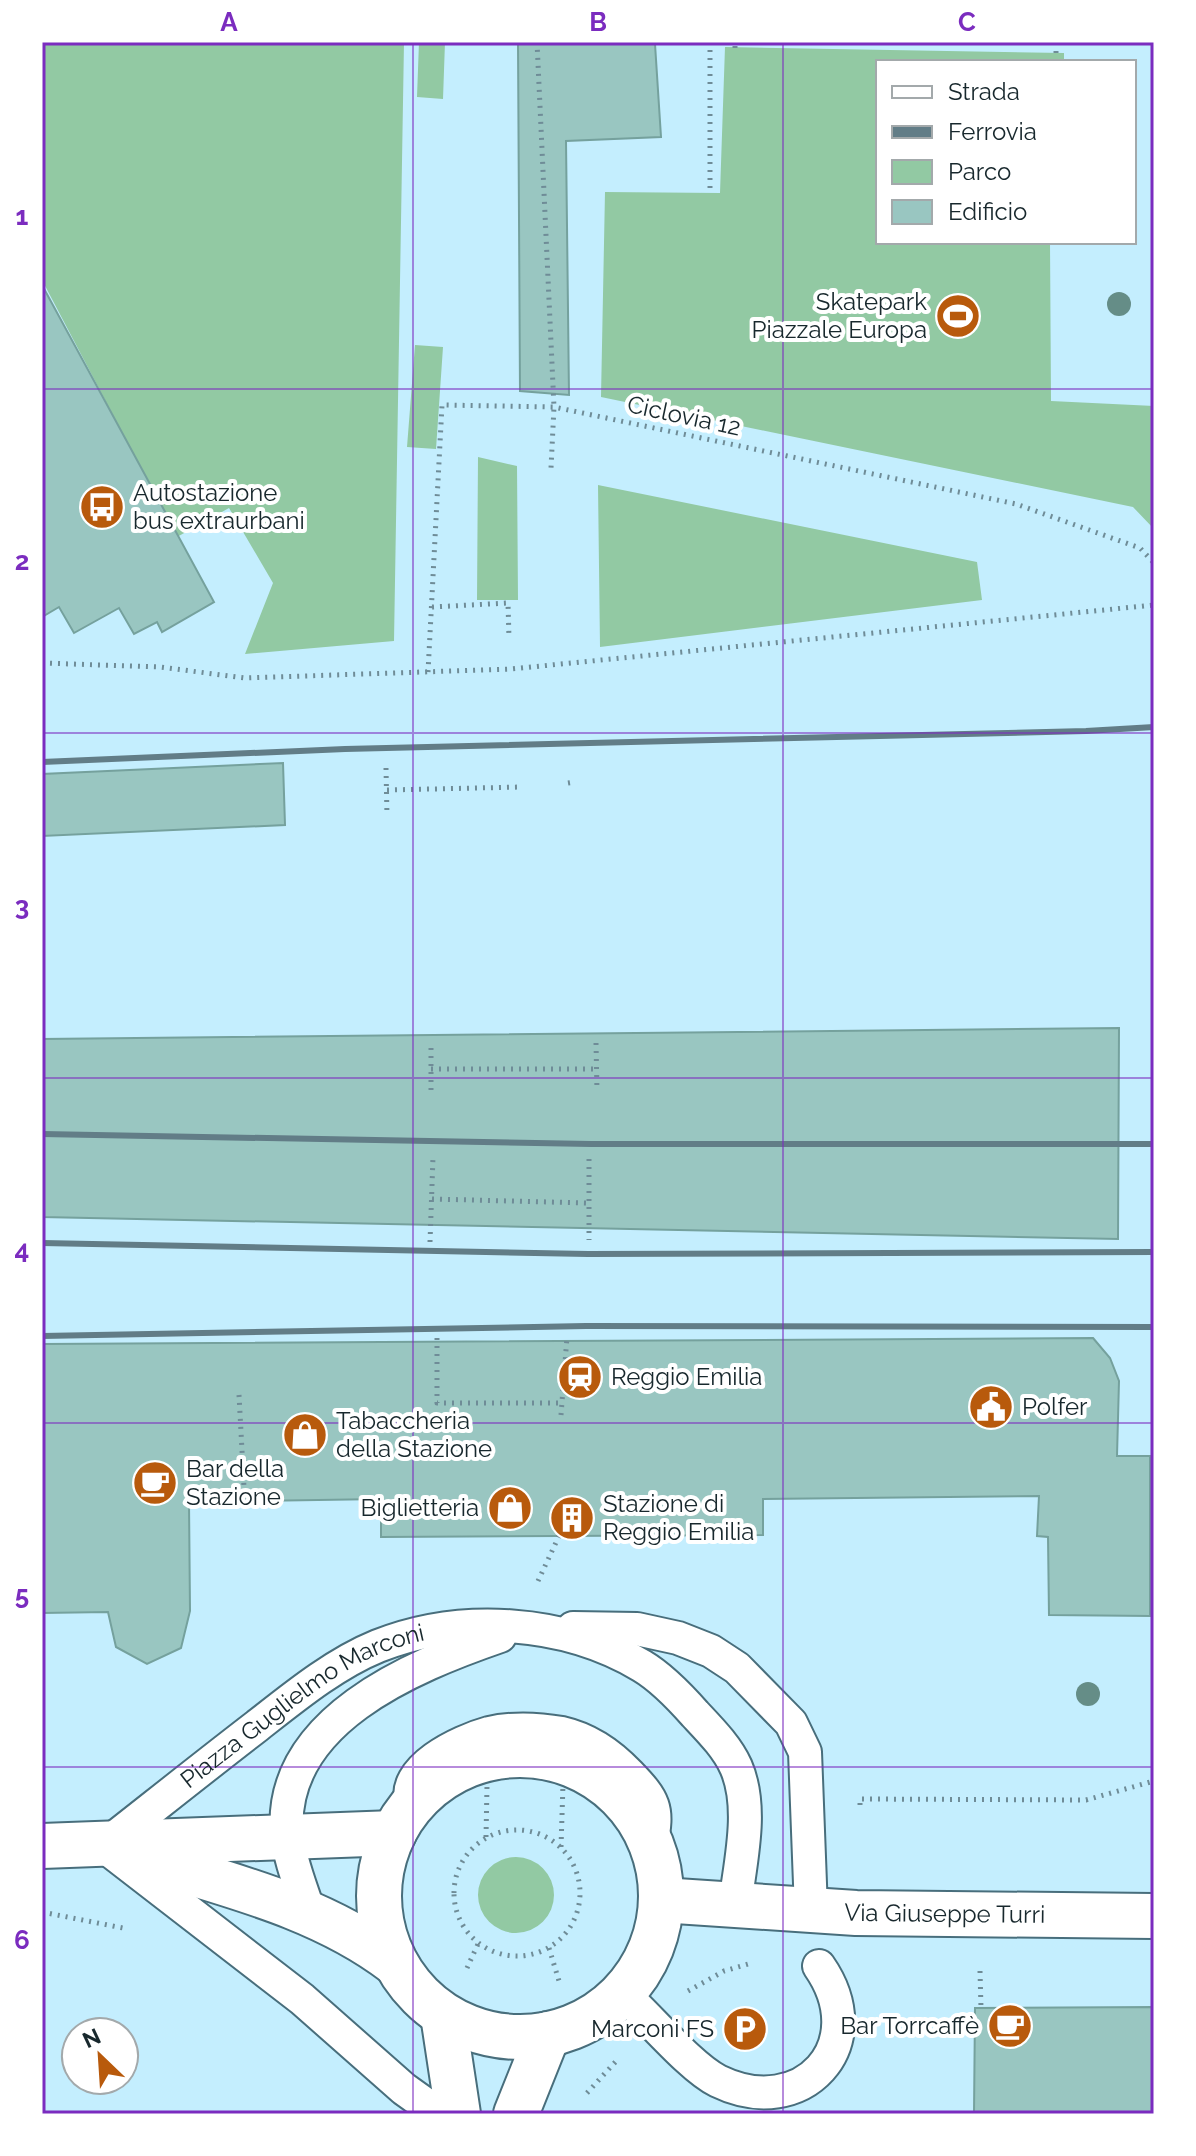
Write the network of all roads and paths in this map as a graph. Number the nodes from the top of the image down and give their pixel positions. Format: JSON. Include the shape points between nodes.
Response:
{"nodes":[{"id":1,"x":537,"y":42,"type":"edge"},
{"id":2,"x":710,"y":42,"type":"edge"},
{"id":3,"x":1056,"y":42,"type":"edge"},
{"id":4,"x":1056,"y":53,"type":"dead end"},
{"id":5,"x":710,"y":193,"type":"dead end"},
{"id":6,"x":554,"y":407,"type":"junction"},
{"id":7,"x":551,"y":468,"type":"dead end"},
{"id":8,"x":1154,"y":563,"type":"edge"},
{"id":9,"x":1154,"y":605,"type":"edge"},
{"id":10,"x":432,"y":607,"type":"junction"},
{"id":11,"x":509,"y":638,"type":"dead end"},
{"id":12,"x":42,"y":663,"type":"edge"},
{"id":13,"x":428,"y":672,"type":"junction"},
{"id":14,"x":386,"y":768,"type":"dead end"},
{"id":15,"x":521,"y":787,"type":"dead end"},
{"id":16,"x":387,"y":790,"type":"junction"},
{"id":17,"x":387,"y":816,"type":"dead end"},
{"id":18,"x":596,"y":1043,"type":"dead end"},
{"id":19,"x":431,"y":1044,"type":"dead end"},
{"id":20,"x":431,"y":1069,"type":"junction"},
{"id":21,"x":597,"y":1069,"type":"junction"},
{"id":22,"x":431,"y":1090,"type":"dead end"},
{"id":23,"x":597,"y":1091,"type":"dead end"},
{"id":24,"x":433,"y":1157,"type":"dead end"},
{"id":25,"x":589,"y":1159,"type":"dead end"},
{"id":26,"x":432,"y":1199,"type":"junction"},
{"id":27,"x":588,"y":1203,"type":"junction"},
{"id":28,"x":589,"y":1240,"type":"dead end"},
{"id":29,"x":430,"y":1242,"type":"dead end"},
{"id":30,"x":567,"y":1337,"type":"dead end"},
{"id":31,"x":437,"y":1338,"type":"dead end"},
{"id":32,"x":239,"y":1395,"type":"dead end"},
{"id":33,"x":562,"y":1403,"type":"junction"},
{"id":34,"x":561,"y":1415,"type":"dead end"},
{"id":35,"x":245,"y":1506,"type":"dead end"},
{"id":36,"x":527,"y":1627,"type":"junction"},
{"id":37,"x":1154,"y":1781,"type":"edge"},
{"id":38,"x":860,"y":1812,"type":"dead end"},
{"id":39,"x":403,"y":1819,"type":"junction"},
{"id":40,"x":287,"y":1836,"type":"junction"},
{"id":41,"x":42,"y":1846,"type":"edge"},
{"id":42,"x":104,"y":1846,"type":"junction"},
{"id":43,"x":661,"y":1900,"type":"junction"},
{"id":44,"x":580,"y":1901,"type":"joint"},
{"id":45,"x":735,"y":1905,"type":"junction"},
{"id":46,"x":811,"y":1910,"type":"junction"},
{"id":47,"x":309,"y":1912,"type":"junction"},
{"id":48,"x":1154,"y":1916,"type":"edge"},
{"id":49,"x":395,"y":1963,"type":"junction"},
{"id":50,"x":819,"y":1966,"type":"dead end"},
{"id":51,"x":980,"y":1967,"type":"dead end"},
{"id":52,"x":622,"y":1993,"type":"junction"},
{"id":53,"x":981,"y":2008,"type":"dead end"},
{"id":54,"x":443,"y":2015,"type":"junction"},
{"id":55,"x":548,"y":2034,"type":"junction"},
{"id":56,"x":439,"y":2114,"type":"edge"},
{"id":57,"x":458,"y":2114,"type":"edge"},
{"id":58,"x":516,"y":2114,"type":"edge"}],
"edges":[{"from":1,"to":6,"type":"path"},
{"from":2,"to":5,"type":"path"},
{"from":3,"to":4,"type":"path"},
{"from":6,"to":7,"type":"path"},
{"from":6,"to":8,"type":"path","name":"Ciclovia 12","via":[[1016,504],[1140,548]]},
{"from":6,"to":10,"type":"path","name":"Ciclovia 12","via":[[442,405]]},
{"from":9,"to":13,"type":"path","via":[[511,669]]},
{"from":10,"to":11,"type":"path","via":[[508,603]]},
{"from":10,"to":13,"type":"path"},
{"from":12,"to":13,"type":"path","via":[[160,667],[245,678]]},
{"from":14,"to":16,"type":"path"},
{"from":15,"to":16,"type":"path"},
{"from":16,"to":17,"type":"path"},
{"from":18,"to":21,"type":"path"},
{"from":19,"to":20,"type":"path"},
{"from":20,"to":21,"type":"path"},
{"from":20,"to":22,"type":"path"},
{"from":21,"to":23,"type":"path"},
{"from":24,"to":26,"type":"path"},
{"from":25,"to":27,"type":"path"},
{"from":26,"to":27,"type":"path"},
{"from":26,"to":29,"type":"path"},
{"from":27,"to":28,"type":"path"},
{"from":30,"to":33,"type":"path"},
{"from":31,"to":33,"type":"path","via":[[437,1403]]},
{"from":32,"to":35,"type":"path"},
{"from":33,"to":34,"type":"path"},
{"from":36,"to":40,"type":"lane","name":"Piazza Guglielmo Marconi","via":[[434,1659],[353,1708],[317,1743],[296,1774]]},
{"from":36,"to":42,"type":"lane","name":"Piazza Guglielmo Marconi","via":[[429,1632],[352,1660],[296,1696]]},
{"from":36,"to":45,"type":"lane","name":"Piazza Guglielmo Marconi","via":[[594,1644],[645,1667],[727,1751],[741,1783],[744,1826]]},
{"from":36,"to":46,"type":"lane","name":"Piazza Guglielmo Marconi","via":[[637,1629],[678,1638],[711,1651],[760,1690],[804,1743]]},
{"from":37,"to":38,"type":"path","via":[[1086,1800],[860,1799]]},
{"from":39,"to":40,"type":"street"},
{"from":39,"to":43,"type":"street","via":[[437,1783],[465,1766],[508,1755],[548,1758],[586,1771],[631,1809],[651,1844]]},
{"from":39,"to":49,"type":"street","via":[[380,1875],[378,1899]]},
{"from":40,"to":42,"type":"street"},
{"from":40,"to":47,"type":"lane","name":"Piazza Guglielmo Marconi"},
{"from":41,"to":42,"type":"street"},
{"from":42,"to":47,"type":"street"},
{"from":42,"to":56,"type":"lane","via":[[302,1999]]},
{"from":43,"to":45,"type":"street"},
{"from":43,"to":52,"type":"street","via":[[650,1951]]},
{"from":44,"to":44,"type":"path","via":[[579,1882],[567,1855],[526,1830],[486,1837],[458,1868],[453,1888],[464,1929],[478,1944],[513,1956],[549,1948],[574,1920]]},
{"from":45,"to":46,"type":"street","name":"Via Giuseppe Turri"},
{"from":46,"to":48,"type":"street","name":"Via Giuseppe Turri"},
{"from":47,"to":49,"type":"street","via":[[349,1931]]},
{"from":49,"to":54,"type":"street"},
{"from":50,"to":52,"type":"lane","via":[[837,2003],[838,2040],[806,2082],[781,2090],[753,2092],[717,2080]]},
{"from":51,"to":53,"type":"path"},
{"from":52,"to":55,"type":"street","via":[[574,2026]]},
{"from":54,"to":55,"type":"street","via":[[494,2035]]},
{"from":54,"to":57,"type":"street"},
{"from":55,"to":58,"type":"street"}]}
